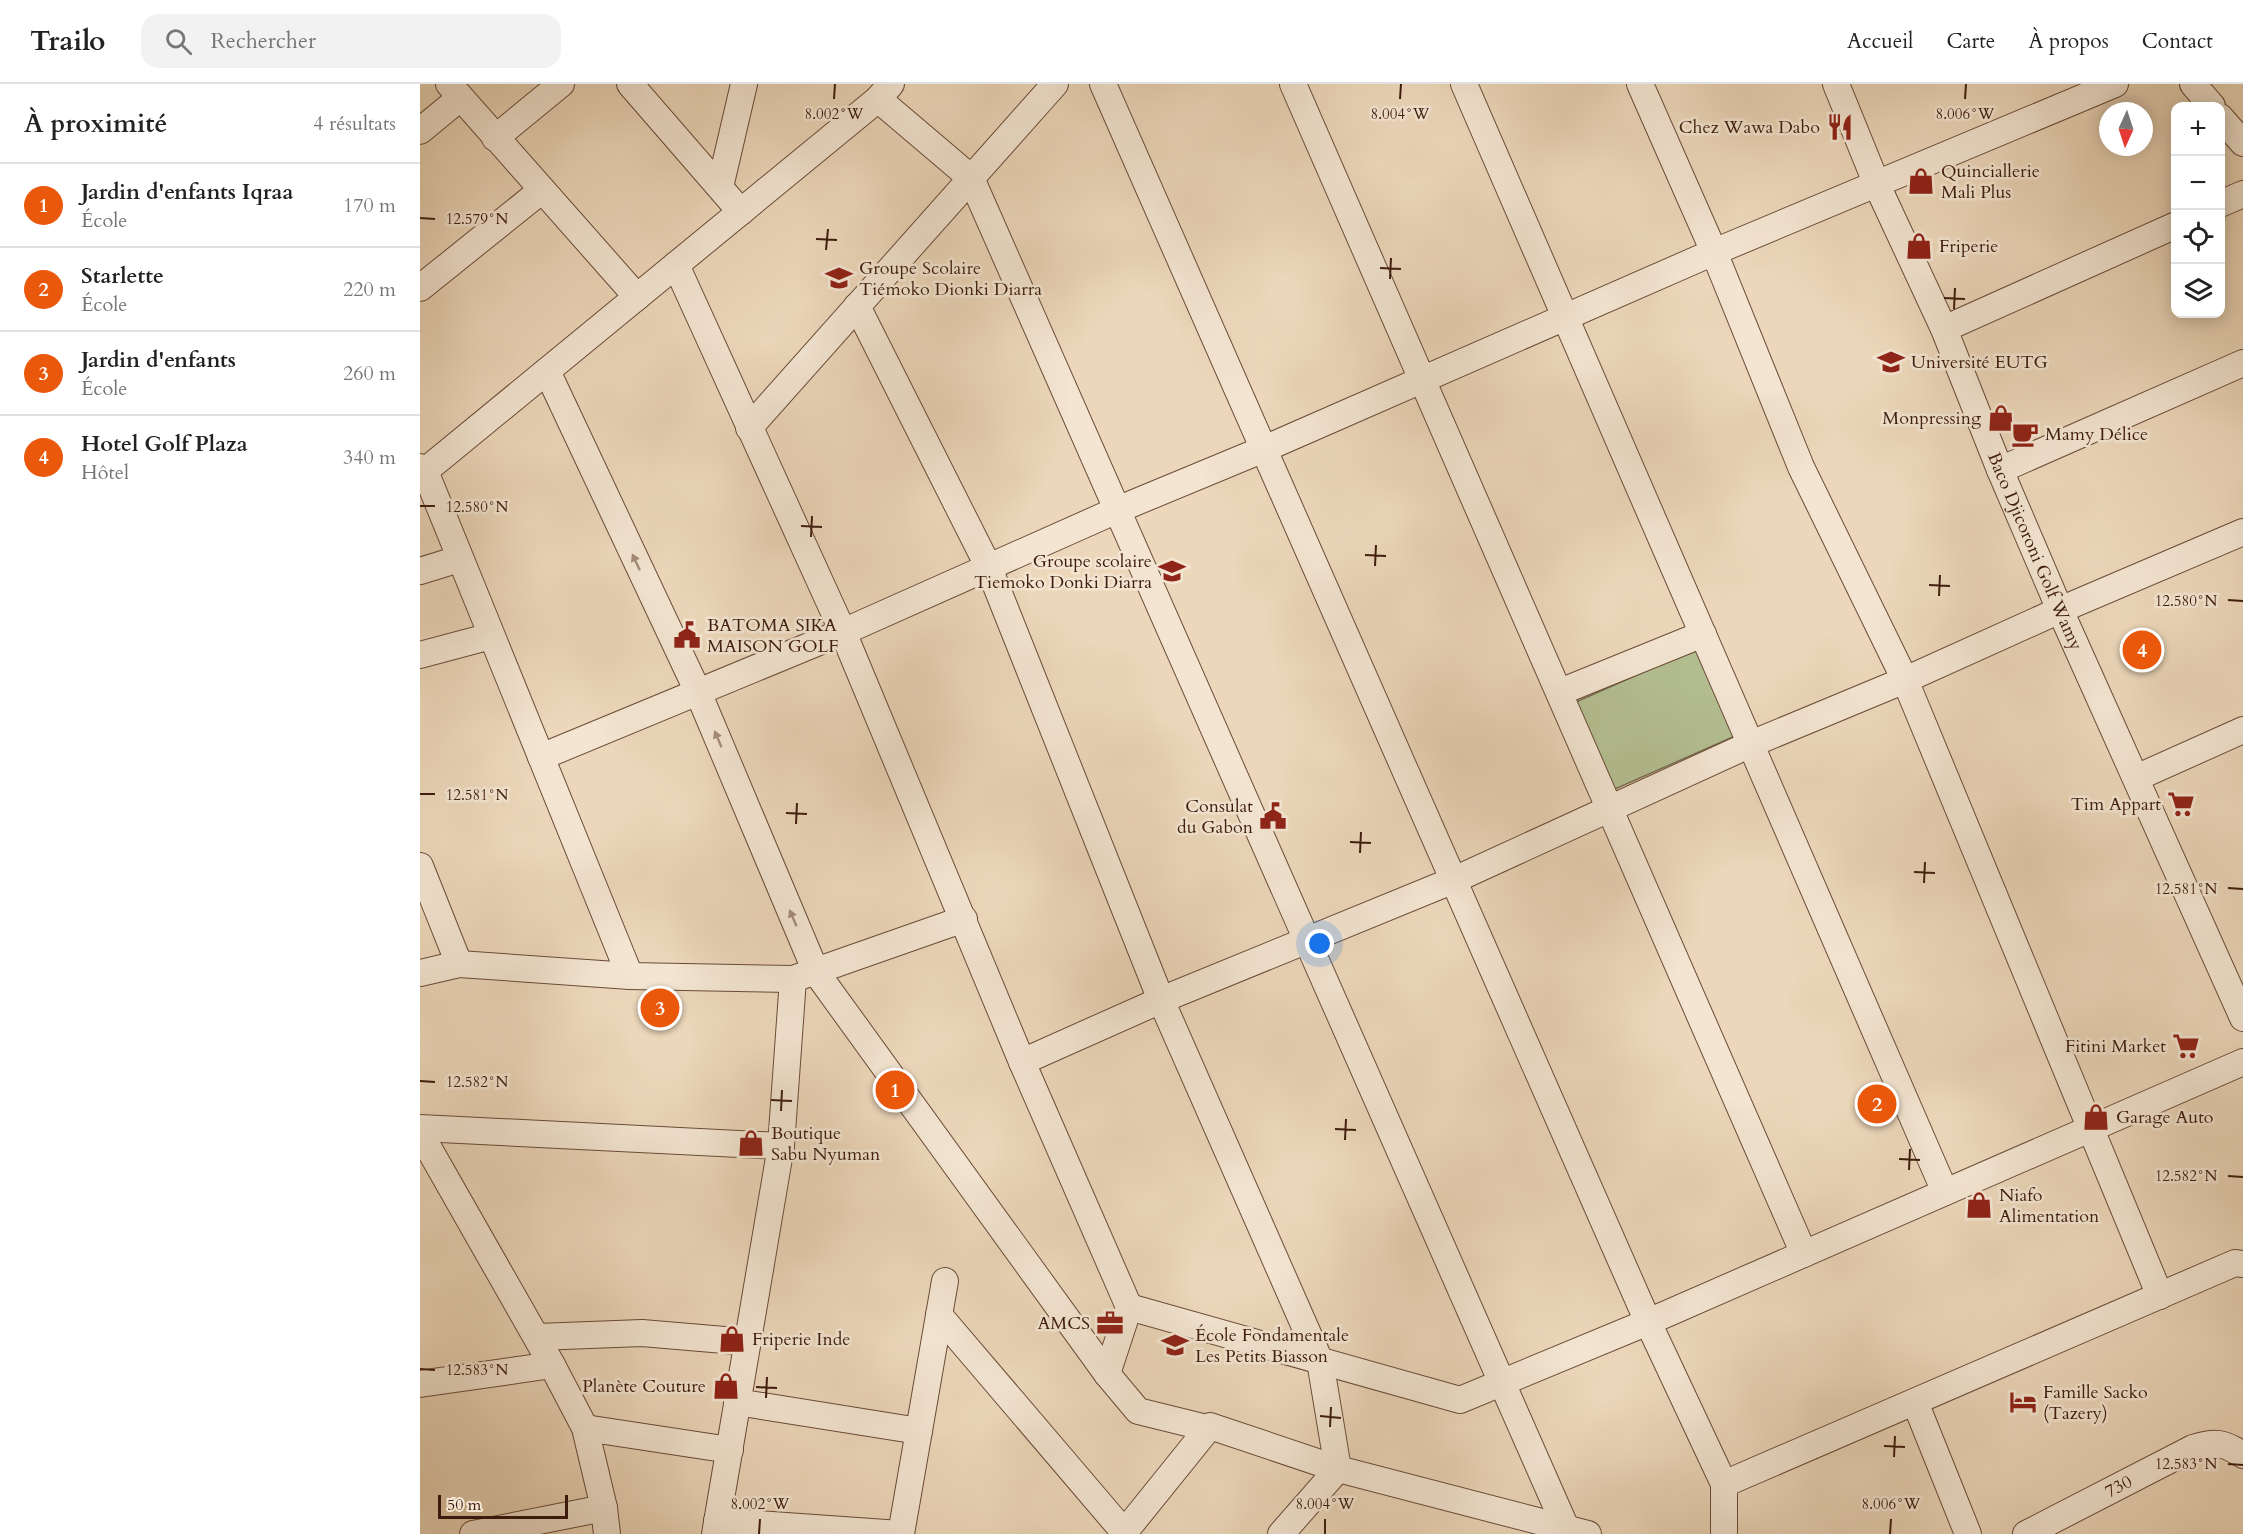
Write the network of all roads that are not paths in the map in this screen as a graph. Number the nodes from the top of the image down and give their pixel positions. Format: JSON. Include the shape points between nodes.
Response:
{"nodes":[{"id":1,"x":561,"y":84,"type":"edge"},
{"id":2,"x":630,"y":84,"type":"edge"},
{"id":3,"x":744,"y":84,"type":"edge"},
{"id":4,"x":1055,"y":84,"type":"edge"},
{"id":5,"x":1103,"y":84,"type":"edge"},
{"id":6,"x":1293,"y":84,"type":"edge"},
{"id":7,"x":1464,"y":84,"type":"edge"},
{"id":8,"x":1640,"y":84,"type":"edge"},
{"id":9,"x":1836,"y":84,"type":"edge"},
{"id":10,"x":2115,"y":84,"type":"edge"},
{"id":11,"x":2193,"y":84,"type":"edge"},
{"id":12,"x":883,"y":89,"type":"edge"},
{"id":13,"x":455,"y":91,"type":"edge"},
{"id":14,"x":2209,"y":102,"type":"edge"},
{"id":15,"x":2225,"y":123,"type":"edge"},
{"id":16,"x":420,"y":131,"type":"edge"},
{"id":17,"x":495,"y":138,"type":"junction"},
{"id":18,"x":2243,"y":143,"type":"edge"},
{"id":19,"x":971,"y":178,"type":"junction"},
{"id":20,"x":1877,"y":185,"type":"junction"},
{"id":21,"x":720,"y":188,"type":"junction"},
{"id":22,"x":542,"y":190,"type":"junction"},
{"id":23,"x":2243,"y":194,"type":"edge"},
{"id":24,"x":2225,"y":202,"type":"edge"},
{"id":25,"x":741,"y":212,"type":"junction"},
{"id":26,"x":2171,"y":227,"type":"edge"},
{"id":27,"x":1714,"y":252,"type":"junction"},
{"id":28,"x":676,"y":265,"type":"junction"},
{"id":29,"x":420,"y":288,"type":"edge"},
{"id":30,"x":637,"y":297,"type":"junction"},
{"id":31,"x":857,"y":306,"type":"junction"},
{"id":32,"x":1566,"y":316,"type":"junction"},
{"id":33,"x":1944,"y":329,"type":"junction"},
{"id":34,"x":2243,"y":363,"type":"edge"},
{"id":35,"x":547,"y":371,"type":"junction"},
{"id":36,"x":1423,"y":380,"type":"junction"},
{"id":37,"x":749,"y":428,"type":"junction"},
{"id":38,"x":1264,"y":449,"type":"junction"},
{"id":39,"x":422,"y":469,"type":"edge"},
{"id":40,"x":2000,"y":470,"type":"junction"},
{"id":41,"x":1117,"y":510,"type":"junction"},
{"id":42,"x":2243,"y":532,"type":"edge"},
{"id":43,"x":459,"y":559,"type":"junction"},
{"id":44,"x":989,"y":568,"type":"junction"},
{"id":45,"x":420,"y":571,"type":"edge"},
{"id":46,"x":2060,"y":610,"type":"junction"},
{"id":47,"x":843,"y":632,"type":"junction"},
{"id":48,"x":1703,"y":634,"type":"junction"},
{"id":49,"x":491,"y":636,"type":"junction"},
{"id":50,"x":420,"y":655,"type":"edge"},
{"id":51,"x":1905,"y":681,"type":"junction"},
{"id":52,"x":698,"y":692,"type":"junction"},
{"id":53,"x":1560,"y":692,"type":"junction"},
{"id":54,"x":2243,"y":730,"type":"edge"},
{"id":55,"x":1751,"y":744,"type":"junction"},
{"id":56,"x":541,"y":757,"type":"junction"},
{"id":57,"x":2136,"y":778,"type":"junction"},
{"id":58,"x":1610,"y":809,"type":"junction"},
{"id":59,"x":420,"y":866,"type":"edge"},
{"id":60,"x":1454,"y":880,"type":"junction"},
{"id":61,"x":964,"y":919,"type":"junction"},
{"id":62,"x":1307,"y":942,"type":"junction"},
{"id":63,"x":459,"y":964,"type":"junction"},
{"id":64,"x":420,"y":973,"type":"edge"},
{"id":65,"x":630,"y":976,"type":"junction"},
{"id":66,"x":804,"y":976,"type":"junction"},
{"id":67,"x":1161,"y":1000,"type":"junction"},
{"id":68,"x":2243,"y":1017,"type":"edge"},
{"id":69,"x":1022,"y":1062,"type":"junction"},
{"id":70,"x":2243,"y":1062,"type":"edge"},
{"id":71,"x":420,"y":1128,"type":"edge"},
{"id":72,"x":2091,"y":1128,"type":"junction"},
{"id":73,"x":420,"y":1133,"type":"edge"},
{"id":74,"x":781,"y":1146,"type":"junction"},
{"id":75,"x":1945,"y":1192,"type":"junction"},
{"id":76,"x":1804,"y":1254,"type":"junction"},
{"id":77,"x":2243,"y":1264,"type":"edge"},
{"id":78,"x":945,"y":1281,"type":"dead end"},
{"id":79,"x":2160,"y":1296,"type":"junction"},
{"id":80,"x":1129,"y":1307,"type":"junction"},
{"id":81,"x":939,"y":1315,"type":"junction"},
{"id":82,"x":1648,"y":1322,"type":"junction"},
{"id":83,"x":537,"y":1337,"type":"junction"},
{"id":84,"x":748,"y":1341,"type":"junction"},
{"id":85,"x":1320,"y":1361,"type":"junction"},
{"id":86,"x":552,"y":1365,"type":"junction"},
{"id":87,"x":1107,"y":1374,"type":"junction"},
{"id":88,"x":1502,"y":1383,"type":"junction"},
{"id":89,"x":420,"y":1384,"type":"edge"},
{"id":90,"x":737,"y":1402,"type":"junction"},
{"id":91,"x":1916,"y":1402,"type":"junction"},
{"id":92,"x":585,"y":1428,"type":"junction"},
{"id":93,"x":1207,"y":1428,"type":"junction"},
{"id":94,"x":919,"y":1431,"type":"junction"},
{"id":95,"x":730,"y":1450,"type":"junction"},
{"id":96,"x":2243,"y":1455,"type":"edge"},
{"id":97,"x":1338,"y":1469,"type":"junction"},
{"id":98,"x":1724,"y":1484,"type":"junction"},
{"id":99,"x":604,"y":1508,"type":"junction"},
{"id":100,"x":1534,"y":1527,"type":"edge"},
{"id":101,"x":716,"y":1528,"type":"edge"},
{"id":102,"x":1292,"y":1529,"type":"edge"},
{"id":103,"x":1577,"y":1531,"type":"edge"},
{"id":104,"x":1124,"y":1533,"type":"edge"},
{"id":105,"x":473,"y":1534,"type":"edge"},
{"id":106,"x":607,"y":1534,"type":"edge"},
{"id":107,"x":900,"y":1534,"type":"edge"},
{"id":108,"x":1724,"y":1534,"type":"edge"},
{"id":109,"x":1968,"y":1534,"type":"edge"},
{"id":110,"x":2026,"y":1534,"type":"edge"}],
"edges":[{"from":1,"to":17,"type":"street"},
{"from":2,"to":21,"type":"street"},
{"from":3,"to":21,"type":"street"},
{"from":4,"to":19,"type":"street"},
{"from":5,"to":38,"type":"street"},
{"from":6,"to":36,"type":"street"},
{"from":7,"to":32,"type":"street"},
{"from":8,"to":27,"type":"street"},
{"from":9,"to":20,"type":"street","name":"Baco Djicoroni Golf Wamy"},
{"from":10,"to":20,"type":"street"},
{"from":11,"to":14,"type":"street"},
{"from":12,"to":19,"type":"street"},
{"from":12,"to":25,"type":"street"},
{"from":13,"to":16,"type":"street"},
{"from":13,"to":17,"type":"street"},
{"from":15,"to":18,"type":"street"},
{"from":17,"to":22,"type":"street"},
{"from":19,"to":31,"type":"street"},
{"from":19,"to":41,"type":"street"},
{"from":20,"to":27,"type":"street"},
{"from":20,"to":33,"type":"street","name":"Baco Djicoroni Golf Wamy"},
{"from":21,"to":25,"type":"street"},
{"from":22,"to":29,"type":"street"},
{"from":22,"to":30,"type":"street"},
{"from":23,"to":24,"type":"street"},
{"from":25,"to":28,"type":"street"},
{"from":26,"to":33,"type":"street"},
{"from":27,"to":32,"type":"street"},
{"from":27,"to":51,"type":"street","via":[[1801,467]]},
{"from":28,"to":30,"type":"street"},
{"from":28,"to":37,"type":"street"},
{"from":30,"to":35,"type":"street"},
{"from":31,"to":37,"type":"street"},
{"from":31,"to":44,"type":"street"},
{"from":32,"to":36,"type":"street"},
{"from":32,"to":48,"type":"street"},
{"from":33,"to":40,"type":"street","name":"Baco Djicoroni Golf Wamy"},
{"from":34,"to":40,"type":"street"},
{"from":35,"to":39,"type":"street"},
{"from":52,"to":35,"type":"street","one_way":true},
{"from":36,"to":38,"type":"street"},
{"from":36,"to":53,"type":"street"},
{"from":37,"to":47,"type":"street"},
{"from":38,"to":41,"type":"street"},
{"from":38,"to":60,"type":"street"},
{"from":39,"to":43,"type":"street"},
{"from":40,"to":46,"type":"street","name":"Baco Djicoroni Golf Wamy"},
{"from":41,"to":44,"type":"street"},
{"from":41,"to":62,"type":"street"},
{"from":42,"to":46,"type":"street"},
{"from":43,"to":45,"type":"street"},
{"from":43,"to":49,"type":"street"},
{"from":44,"to":47,"type":"street"},
{"from":44,"to":67,"type":"street"},
{"from":46,"to":51,"type":"street"},
{"from":46,"to":57,"type":"street","name":"Baco Djicoroni Golf Wamy"},
{"from":47,"to":52,"type":"street"},
{"from":47,"to":61,"type":"street"},
{"from":48,"to":53,"type":"street"},
{"from":48,"to":55,"type":"street"},
{"from":49,"to":50,"type":"street"},
{"from":49,"to":56,"type":"street"},
{"from":51,"to":55,"type":"street"},
{"from":51,"to":72,"type":"street"},
{"from":52,"to":56,"type":"street"},
{"from":66,"to":52,"type":"street","one_way":true},
{"from":53,"to":58,"type":"street"},
{"from":54,"to":57,"type":"street"},
{"from":55,"to":58,"type":"street"},
{"from":55,"to":75,"type":"street"},
{"from":56,"to":65,"type":"street"},
{"from":57,"to":68,"type":"street","name":"Baco Djicoroni Golf Wamy"},
{"from":58,"to":60,"type":"street"},
{"from":58,"to":76,"type":"street"},
{"from":59,"to":63,"type":"street"},
{"from":60,"to":62,"type":"street"},
{"from":60,"to":82,"type":"street"},
{"from":61,"to":66,"type":"street"},
{"from":61,"to":69,"type":"street"},
{"from":62,"to":67,"type":"street"},
{"from":62,"to":88,"type":"street"},
{"from":63,"to":64,"type":"street"},
{"from":63,"to":65,"type":"street"},
{"from":65,"to":66,"type":"street"},
{"from":66,"to":74,"type":"street"},
{"from":66,"to":87,"type":"street"},
{"from":67,"to":69,"type":"street"},
{"from":67,"to":85,"type":"street"},
{"from":69,"to":80,"type":"street"},
{"from":70,"to":72,"type":"street"},
{"from":71,"to":74,"type":"street"},
{"from":72,"to":75,"type":"street"},
{"from":72,"to":79,"type":"street"},
{"from":73,"to":83,"type":"street"},
{"from":74,"to":84,"type":"street"},
{"from":75,"to":76,"type":"street"},
{"from":76,"to":82,"type":"street"},
{"from":77,"to":79,"type":"street","via":[[2235,1263]]},
{"from":78,"to":81,"type":"street"},
{"from":79,"to":91,"type":"street"},
{"from":80,"to":85,"type":"street"},
{"from":80,"to":87,"type":"street"},
{"from":81,"to":94,"type":"street"},
{"from":81,"to":104,"type":"street"},
{"from":82,"to":88,"type":"street"},
{"from":82,"to":98,"type":"street"},
{"from":83,"to":84,"type":"street","via":[[642,1333]]},
{"from":83,"to":86,"type":"street"},
{"from":84,"to":90,"type":"street"},
{"from":85,"to":88,"type":"street","via":[[1460,1400]]},
{"from":85,"to":97,"type":"street"},
{"from":86,"to":89,"type":"street"},
{"from":86,"to":92,"type":"street"},
{"from":87,"to":93,"type":"street","via":[[1138,1412]]},
{"from":88,"to":103,"type":"street"},
{"from":90,"to":94,"type":"street"},
{"from":90,"to":95,"type":"street"},
{"from":91,"to":98,"type":"street"},
{"from":91,"to":109,"type":"street"},
{"from":92,"to":95,"type":"street"},
{"from":92,"to":99,"type":"street"},
{"from":93,"to":97,"type":"street"},
{"from":93,"to":104,"type":"street"},
{"from":94,"to":107,"type":"street"},
{"from":95,"to":101,"type":"street"},
{"from":96,"to":110,"type":"street","name":"730","via":[[2227,1445],[2210,1442],[2193,1448]]},
{"from":97,"to":100,"type":"street"},
{"from":97,"to":102,"type":"street"},
{"from":98,"to":108,"type":"street"},
{"from":99,"to":105,"type":"street"},
{"from":99,"to":106,"type":"street"},
{"from":100,"to":103,"type":"street"},
{"from":101,"to":107,"type":"street"}]}
